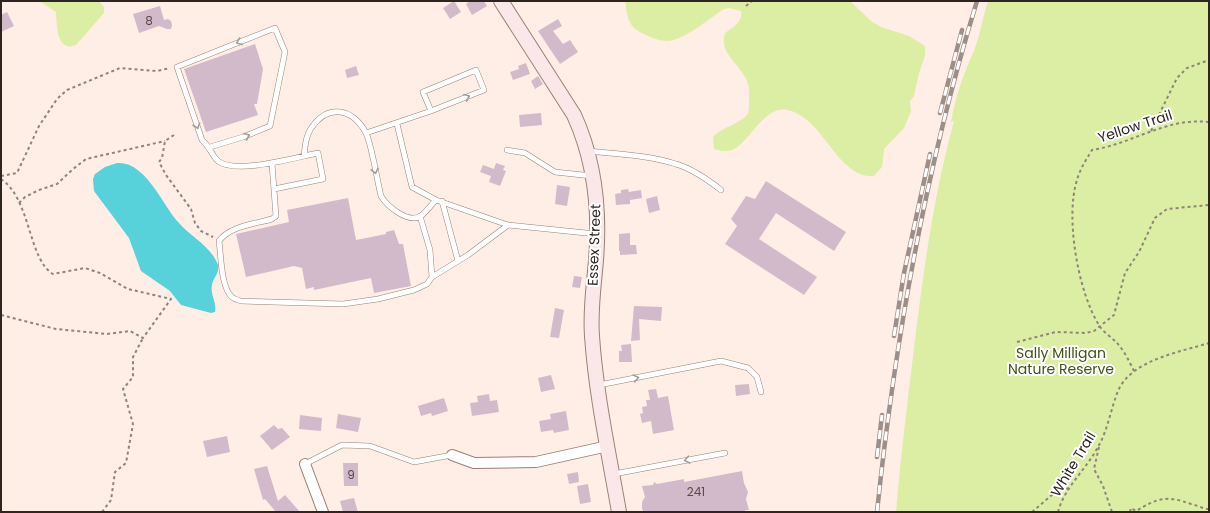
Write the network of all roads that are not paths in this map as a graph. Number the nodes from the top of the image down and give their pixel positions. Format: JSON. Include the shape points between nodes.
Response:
{"nodes":[{"id":1,"x":501,"y":1,"type":"edge"},
{"id":2,"x":431,"y":112,"type":"junction"},
{"id":3,"x":397,"y":124,"type":"junction"},
{"id":4,"x":366,"y":133,"type":"junction"},
{"id":5,"x":210,"y":146,"type":"junction"},
{"id":6,"x":507,"y":150,"type":"dead end"},
{"id":7,"x":587,"y":151,"type":"junction"},
{"id":8,"x":304,"y":156,"type":"junction"},
{"id":9,"x":272,"y":164,"type":"junction"},
{"id":10,"x":593,"y":176,"type":"junction"},
{"id":11,"x":274,"y":189,"type":"junction"},
{"id":12,"x":721,"y":190,"type":"dead end"},
{"id":13,"x":436,"y":200,"type":"junction"},
{"id":14,"x":442,"y":201,"type":"junction"},
{"id":15,"x":420,"y":216,"type":"junction"},
{"id":16,"x":508,"y":225,"type":"junction"},
{"id":17,"x":597,"y":234,"type":"junction"},
{"id":18,"x":458,"y":261,"type":"junction"},
{"id":19,"x":432,"y":277,"type":"junction"},
{"id":20,"x":598,"y":385,"type":"junction"},
{"id":21,"x":761,"y":392,"type":"dead end"},
{"id":22,"x":608,"y":446,"type":"junction"},
{"id":23,"x":725,"y":453,"type":"dead end"},
{"id":24,"x":452,"y":455,"type":"joint"},
{"id":25,"x":305,"y":464,"type":"joint"},
{"id":26,"x":612,"y":475,"type":"junction"},
{"id":27,"x":323,"y":512,"type":"edge"},
{"id":28,"x":619,"y":512,"type":"edge"}],
"edges":[{"from":1,"to":7,"type":"main road","name":"Essex Street","via":[[565,99],[581,131]]},
{"from":2,"to":2,"type":"lane","one_way":true,"via":[[484,90],[476,70],[423,92]]},
{"from":2,"to":3,"type":"lane"},
{"from":3,"to":4,"type":"lane"},
{"from":3,"to":13,"type":"lane","via":[[412,187]]},
{"from":4,"to":8,"type":"lane","via":[[351,114],[335,112],[321,117],[311,128],[305,143]]},
{"from":4,"to":15,"type":"lane","one_way":true,"via":[[381,196],[402,214],[412,218]]},
{"from":5,"to":5,"type":"lane","one_way":true,"via":[[243,138],[270,126],[285,52],[275,28],[176,67],[202,140]]},
{"from":5,"to":9,"type":"lane","via":[[214,157],[224,164]]},
{"from":6,"to":10,"type":"lane","via":[[525,153],[555,172]]},
{"from":7,"to":10,"type":"main road","name":"Essex Street"},
{"from":7,"to":12,"type":"lane","via":[[677,164],[700,174]]},
{"from":8,"to":9,"type":"lane"},
{"from":8,"to":11,"type":"lane","via":[[318,153],[323,179]]},
{"from":9,"to":11,"type":"lane"},
{"from":10,"to":17,"type":"main road","name":"Essex Street"},
{"from":11,"to":19,"type":"lane","via":[[276,216],[230,231],[219,241],[226,290],[232,297],[241,301],[343,304],[414,290],[427,284]]},
{"from":13,"to":14,"type":"lane"},
{"from":13,"to":15,"type":"lane"},
{"from":14,"to":16,"type":"lane"},
{"from":14,"to":18,"type":"lane"},
{"from":15,"to":19,"type":"lane","via":[[430,250]]},
{"from":16,"to":17,"type":"lane"},
{"from":16,"to":18,"type":"lane"},
{"from":17,"to":20,"type":"main road","name":"Essex Street","via":[[592,334]]},
{"from":18,"to":19,"type":"lane"},
{"from":20,"to":21,"type":"lane","one_way":true,"via":[[721,361],[748,368],[757,377]]},
{"from":20,"to":22,"type":"main road","name":"Essex Street"},
{"from":22,"to":24,"type":"street","via":[[536,462],[474,463]]},
{"from":22,"to":26,"type":"main road","name":"Essex Street"},
{"from":23,"to":26,"type":"lane","one_way":true},
{"from":24,"to":25,"type":"lane","via":[[414,462],[370,446],[342,445]]},
{"from":25,"to":27,"type":"street"},
{"from":26,"to":28,"type":"main road","name":"Essex Street"}]}
